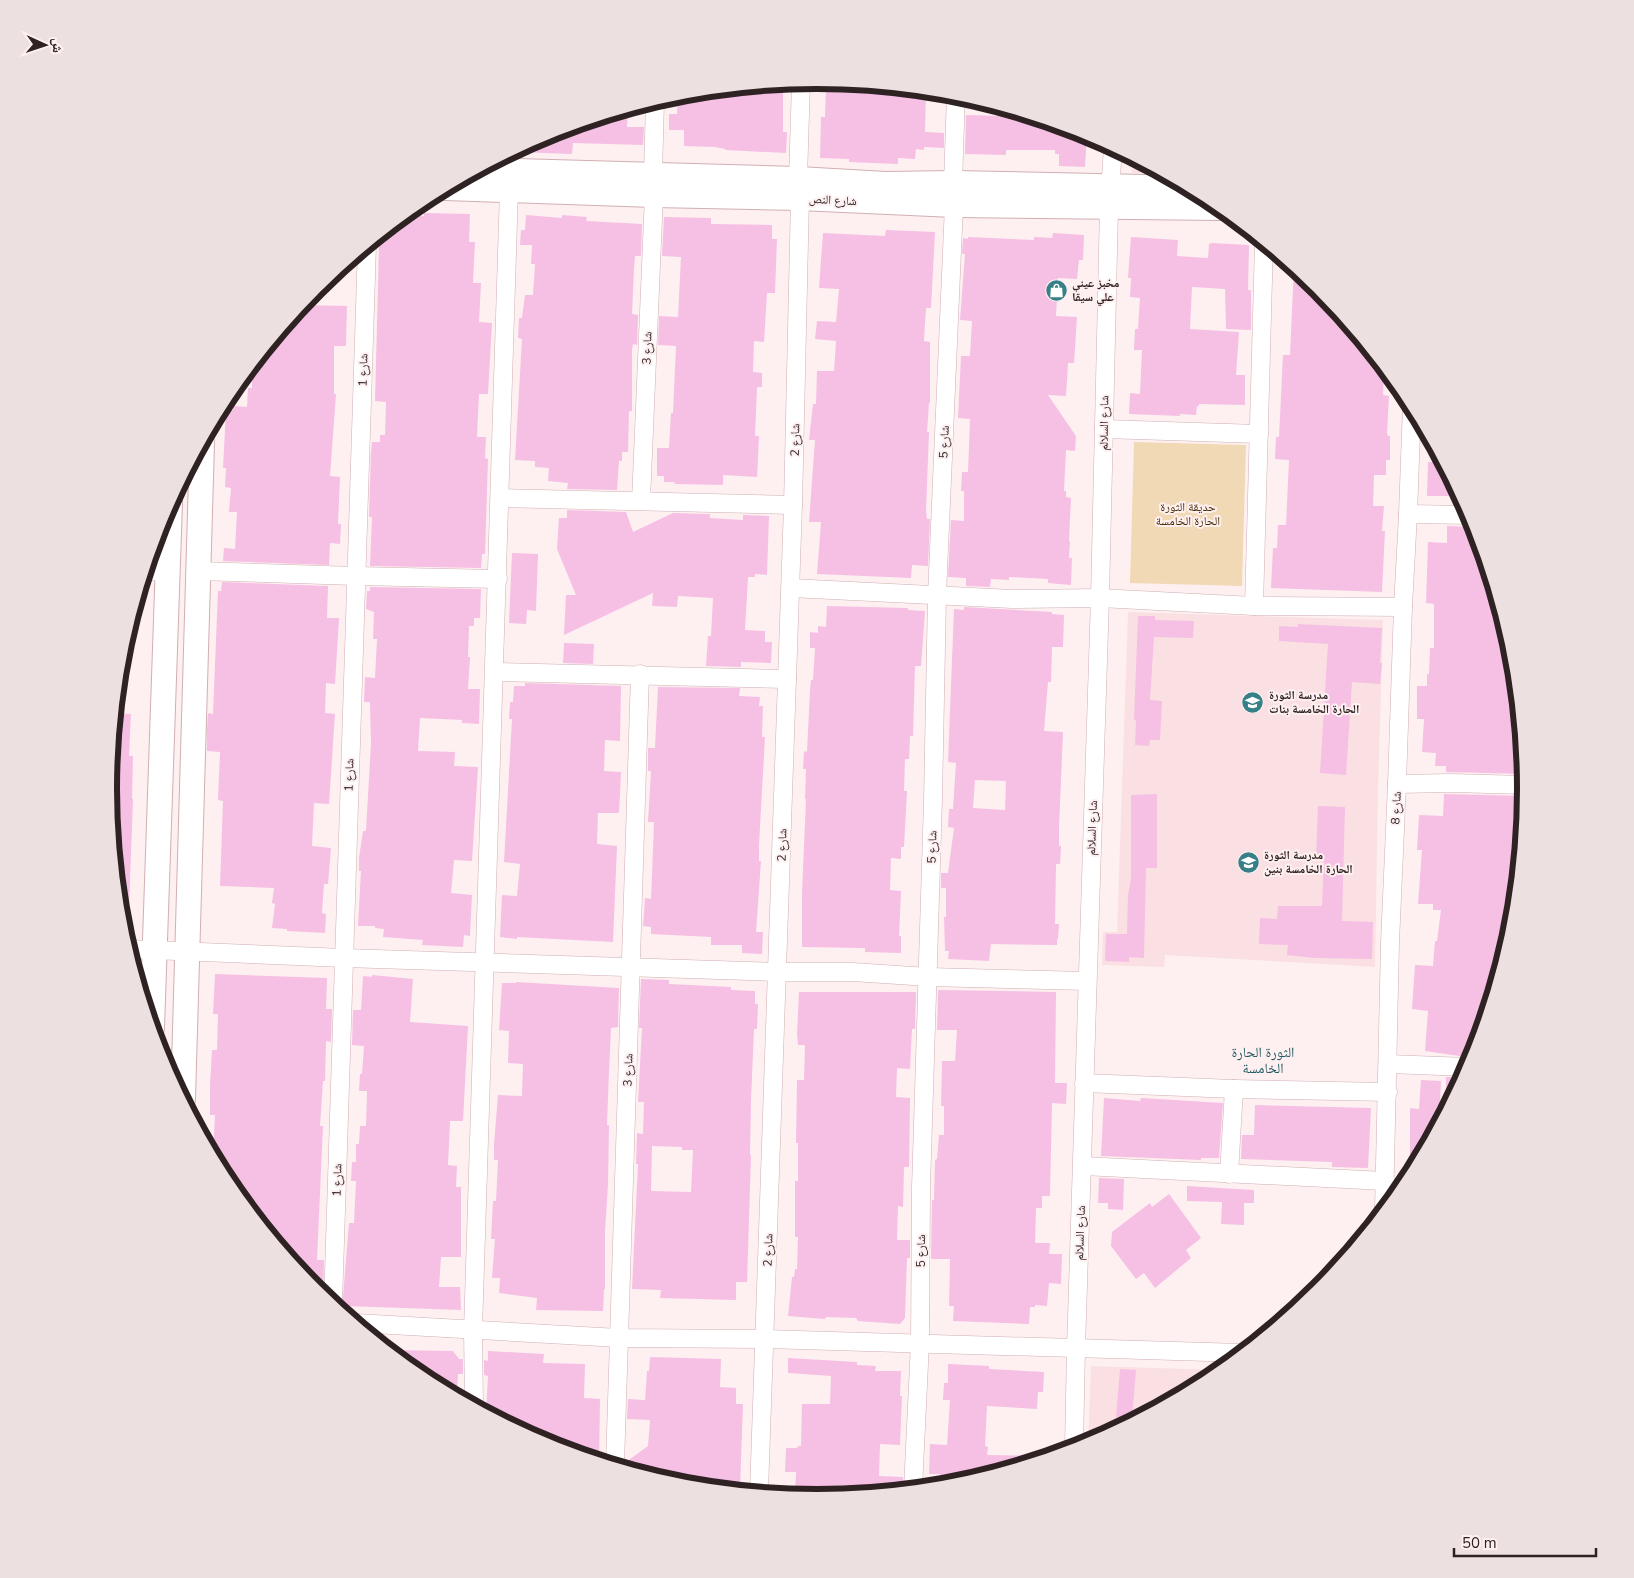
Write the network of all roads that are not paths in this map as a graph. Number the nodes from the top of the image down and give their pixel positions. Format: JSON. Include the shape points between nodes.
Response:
{"nodes":[{"id":1,"x":801,"y":89,"type":"edge"},
{"id":2,"x":956,"y":102,"type":"edge"},
{"id":3,"x":655,"y":108,"type":"edge"},
{"id":4,"x":1113,"y":154,"type":"edge"},
{"id":5,"x":490,"y":170,"type":"edge"},
{"id":6,"x":509,"y":171,"type":"edge"},
{"id":7,"x":470,"y":181,"type":"edge"},
{"id":8,"x":653,"y":185,"type":"junction"},
{"id":9,"x":799,"y":188,"type":"junction"},
{"id":10,"x":1177,"y":189,"type":"edge"},
{"id":11,"x":953,"y":194,"type":"junction"},
{"id":12,"x":1110,"y":197,"type":"junction"},
{"id":13,"x":1205,"y":206,"type":"edge"},
{"id":14,"x":1264,"y":250,"type":"edge"},
{"id":15,"x":367,"y":253,"type":"edge"},
{"id":16,"x":1411,"y":420,"type":"edge"},
{"id":17,"x":1104,"y":428,"type":"junction"},
{"id":18,"x":1259,"y":434,"type":"junction"},
{"id":19,"x":202,"y":456,"type":"edge"},
{"id":20,"x":500,"y":498,"type":"junction"},
{"id":21,"x":641,"y":501,"type":"junction"},
{"id":22,"x":793,"y":505,"type":"junction"},
{"id":23,"x":1408,"y":514,"type":"junction"},
{"id":24,"x":1461,"y":515,"type":"edge"},
{"id":25,"x":163,"y":540,"type":"edge"},
{"id":26,"x":157,"y":571,"type":"edge"},
{"id":27,"x":198,"y":571,"type":"junction"},
{"id":28,"x":356,"y":576,"type":"junction"},
{"id":29,"x":498,"y":579,"type":"junction"},
{"id":30,"x":791,"y":588,"type":"junction"},
{"id":31,"x":938,"y":595,"type":"junction"},
{"id":32,"x":1100,"y":598,"type":"junction"},
{"id":33,"x":1254,"y":606,"type":"junction"},
{"id":34,"x":1402,"y":607,"type":"junction"},
{"id":35,"x":495,"y":672,"type":"junction"},
{"id":36,"x":640,"y":674,"type":"junction"},
{"id":37,"x":787,"y":679,"type":"junction"},
{"id":38,"x":1397,"y":784,"type":"junction"},
{"id":39,"x":1517,"y":785,"type":"edge"},
{"id":40,"x":136,"y":949,"type":"edge"},
{"id":41,"x":154,"y":950,"type":"junction"},
{"id":42,"x":188,"y":952,"type":"junction"},
{"id":43,"x":344,"y":958,"type":"junction"},
{"id":44,"x":486,"y":962,"type":"junction"},
{"id":45,"x":631,"y":967,"type":"junction"},
{"id":46,"x":777,"y":972,"type":"junction"},
{"id":47,"x":928,"y":977,"type":"junction"},
{"id":48,"x":1087,"y":981,"type":"junction"},
{"id":49,"x":152,"y":1009,"type":"edge"},
{"id":50,"x":1388,"y":1064,"type":"junction"},
{"id":51,"x":1460,"y":1067,"type":"edge"},
{"id":52,"x":1084,"y":1083,"type":"junction"},
{"id":53,"x":183,"y":1085,"type":"edge"},
{"id":54,"x":1234,"y":1089,"type":"junction"},
{"id":55,"x":1388,"y":1092,"type":"junction"},
{"id":56,"x":1083,"y":1166,"type":"junction"},
{"id":57,"x":1229,"y":1174,"type":"junction"},
{"id":58,"x":1385,"y":1181,"type":"junction"},
{"id":59,"x":1384,"y":1199,"type":"edge"},
{"id":60,"x":333,"y":1295,"type":"edge"},
{"id":61,"x":365,"y":1324,"type":"edge"},
{"id":62,"x":473,"y":1330,"type":"junction"},
{"id":63,"x":619,"y":1338,"type":"junction"},
{"id":64,"x":766,"y":1339,"type":"junction"},
{"id":65,"x":920,"y":1343,"type":"junction"},
{"id":66,"x":1076,"y":1348,"type":"junction"},
{"id":67,"x":1232,"y":1353,"type":"edge"},
{"id":68,"x":474,"y":1399,"type":"edge"},
{"id":69,"x":1074,"y":1440,"type":"edge"},
{"id":70,"x":615,"y":1459,"type":"edge"},
{"id":71,"x":913,"y":1482,"type":"edge"},
{"id":72,"x":759,"y":1487,"type":"edge"}],
"edges":[{"from":1,"to":9,"type":"street","name":"شارع 2"},
{"from":2,"to":11,"type":"street","name":"شارع 5"},
{"from":3,"to":8,"type":"street","name":"شارع 3"},
{"from":4,"to":12,"type":"street","name":"شارع السلالم"},
{"from":5,"to":6,"type":"street","name":"شارع النص"},
{"from":6,"to":7,"type":"street","name":"شارع النص"},
{"from":6,"to":8,"type":"street","name":"شارع النص"},
{"from":6,"to":20,"type":"street"},
{"from":8,"to":9,"type":"street","name":"شارع النص"},
{"from":8,"to":21,"type":"street","name":"شارع 3"},
{"from":9,"to":11,"type":"street","name":"شارع النص","via":[[886,184]]},
{"from":9,"to":22,"type":"street","name":"شارع 2"},
{"from":10,"to":12,"type":"street","name":"شارع النص"},
{"from":11,"to":12,"type":"street","name":"شارع النص"},
{"from":11,"to":31,"type":"street","name":"شارع 5"},
{"from":12,"to":13,"type":"street","name":"شارع النص"},
{"from":12,"to":17,"type":"street","name":"شارع السلالم"},
{"from":14,"to":18,"type":"street"},
{"from":15,"to":28,"type":"street","name":"شارع 1"},
{"from":16,"to":23,"type":"street","name":"شارع 8"},
{"from":17,"to":18,"type":"street"},
{"from":17,"to":32,"type":"street","name":"شارع السلالم"},
{"from":18,"to":33,"type":"street"},
{"from":19,"to":27,"type":"street"},
{"from":20,"to":21,"type":"street"},
{"from":20,"to":29,"type":"street"},
{"from":21,"to":22,"type":"street"},
{"from":22,"to":30,"type":"street","name":"شارع 2"},
{"from":23,"to":24,"type":"street"},
{"from":23,"to":34,"type":"street","name":"شارع 8"},
{"from":25,"to":26,"type":"street"},
{"from":26,"to":41,"type":"street"},
{"from":27,"to":28,"type":"street"},
{"from":27,"to":42,"type":"street"},
{"from":28,"to":29,"type":"street"},
{"from":28,"to":43,"type":"street","name":"شارع 1"},
{"from":29,"to":35,"type":"street"},
{"from":30,"to":31,"type":"street"},
{"from":30,"to":37,"type":"street","name":"شارع 2"},
{"from":31,"to":32,"type":"street","via":[[1012,599]]},
{"from":31,"to":47,"type":"street","name":"شارع 5"},
{"from":32,"to":33,"type":"street"},
{"from":32,"to":48,"type":"street","name":"شارع السلالم"},
{"from":33,"to":34,"type":"street"},
{"from":34,"to":38,"type":"street","name":"شارع 8"},
{"from":35,"to":36,"type":"street"},
{"from":35,"to":44,"type":"street"},
{"from":36,"to":37,"type":"street"},
{"from":36,"to":45,"type":"street","name":"شارع 3"},
{"from":37,"to":46,"type":"street","name":"شارع 2"},
{"from":38,"to":39,"type":"street"},
{"from":38,"to":50,"type":"street","name":"شارع 8"},
{"from":40,"to":41,"type":"street"},
{"from":41,"to":42,"type":"street"},
{"from":41,"to":49,"type":"street"},
{"from":42,"to":43,"type":"street"},
{"from":42,"to":53,"type":"street"},
{"from":43,"to":44,"type":"street"},
{"from":43,"to":60,"type":"street","name":"شارع 1"},
{"from":44,"to":45,"type":"street"},
{"from":44,"to":62,"type":"street"},
{"from":45,"to":46,"type":"street"},
{"from":45,"to":63,"type":"street","name":"شارع 3"},
{"from":46,"to":47,"type":"street","via":[[853,972]]},
{"from":46,"to":64,"type":"street","name":"شارع 2"},
{"from":47,"to":48,"type":"street"},
{"from":47,"to":65,"type":"street","name":"شارع 5"},
{"from":48,"to":52,"type":"street","name":"شارع السلالم"},
{"from":50,"to":51,"type":"street"},
{"from":50,"to":55,"type":"street","name":"شارع 8"},
{"from":52,"to":54,"type":"street"},
{"from":52,"to":56,"type":"street","name":"شارع السلالم"},
{"from":54,"to":55,"type":"street"},
{"from":54,"to":57,"type":"street"},
{"from":55,"to":58,"type":"street","name":"شارع 8"},
{"from":56,"to":57,"type":"street"},
{"from":56,"to":66,"type":"street","name":"شارع السلالم"},
{"from":57,"to":58,"type":"street"},
{"from":58,"to":59,"type":"street","name":"شارع 8"},
{"from":61,"to":62,"type":"street"},
{"from":62,"to":63,"type":"street"},
{"from":62,"to":68,"type":"street"},
{"from":63,"to":64,"type":"street"},
{"from":63,"to":70,"type":"street","name":"شارع 3"},
{"from":64,"to":65,"type":"street"},
{"from":64,"to":72,"type":"street","name":"شارع 2"},
{"from":65,"to":66,"type":"street"},
{"from":65,"to":71,"type":"street","name":"شارع 5"},
{"from":66,"to":67,"type":"street"},
{"from":66,"to":69,"type":"street","name":"شارع السلالم"}]}
